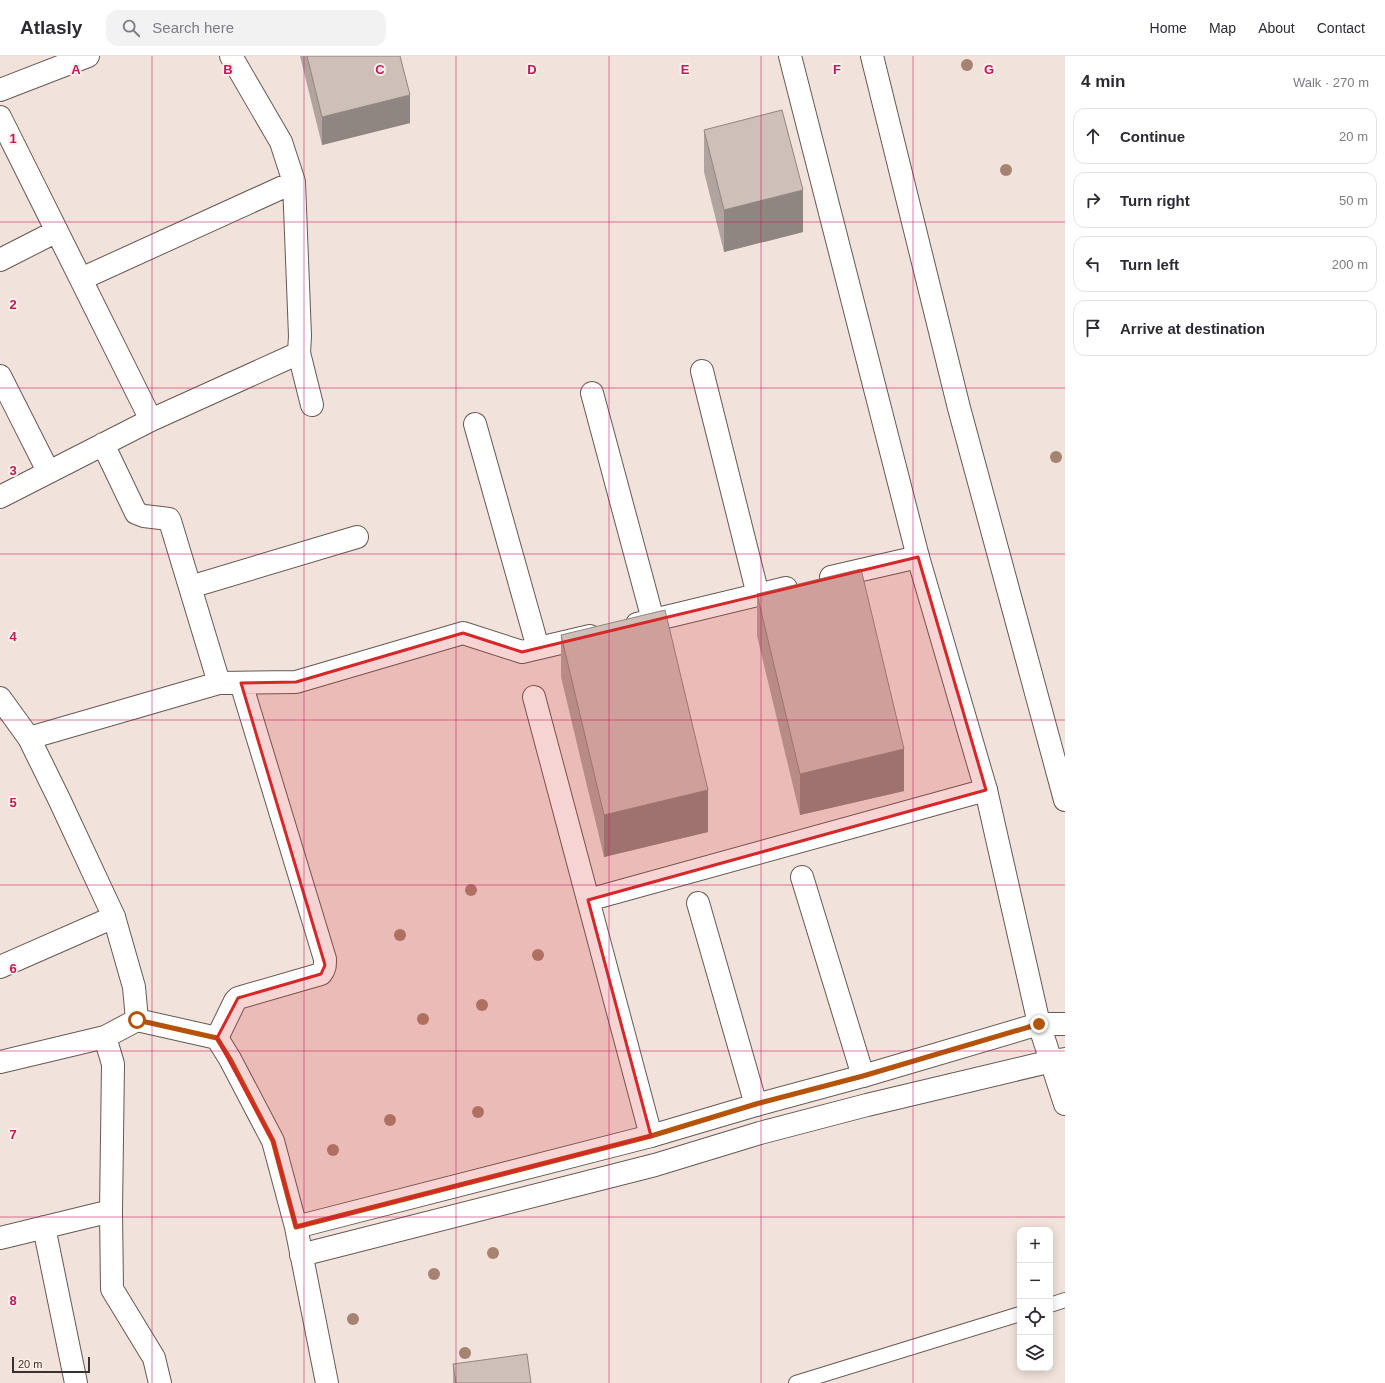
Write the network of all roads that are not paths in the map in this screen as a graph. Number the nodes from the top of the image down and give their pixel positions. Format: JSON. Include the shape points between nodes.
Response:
{"nodes":[{"id":1,"x":88,"y":56,"type":"edge"},
{"id":2,"x":231,"y":56,"type":"edge"},
{"id":3,"x":790,"y":56,"type":"edge"},
{"id":4,"x":872,"y":56,"type":"edge"},
{"id":5,"x":0,"y":90,"type":"edge"},
{"id":6,"x":0,"y":117,"type":"edge"},
{"id":7,"x":294,"y":182,"type":"junction"},
{"id":8,"x":57,"y":231,"type":"junction"},
{"id":9,"x":0,"y":260,"type":"edge"},
{"id":10,"x":81,"y":279,"type":"junction"},
{"id":11,"x":299,"y":353,"type":"junction"},
{"id":12,"x":702,"y":371,"type":"dead end"},
{"id":13,"x":0,"y":376,"type":"edge"},
{"id":14,"x":592,"y":393,"type":"dead end"},
{"id":15,"x":312,"y":405,"type":"dead end"},
{"id":16,"x":151,"y":420,"type":"junction"},
{"id":17,"x":475,"y":424,"type":"dead end"},
{"id":18,"x":103,"y":444,"type":"junction"},
{"id":19,"x":48,"y":471,"type":"junction"},
{"id":20,"x":0,"y":496,"type":"edge"},
{"id":21,"x":357,"y":537,"type":"dead end"},
{"id":22,"x":918,"y":557,"type":"junction"},
{"id":23,"x":190,"y":587,"type":"junction"},
{"id":24,"x":758,"y":595,"type":"junction"},
{"id":25,"x":653,"y":620,"type":"junction"},
{"id":26,"x":538,"y":648,"type":"junction"},
{"id":27,"x":219,"y":683,"type":"junction"},
{"id":28,"x":241,"y":683,"type":"junction"},
{"id":29,"x":534,"y":697,"type":"dead end"},
{"id":30,"x":0,"y":698,"type":"edge"},
{"id":31,"x":29,"y":738,"type":"junction"},
{"id":32,"x":986,"y":790,"type":"junction"},
{"id":33,"x":1064,"y":793,"type":"edge"},
{"id":34,"x":802,"y":877,"type":"dead end"},
{"id":35,"x":588,"y":900,"type":"junction"},
{"id":36,"x":698,"y":903,"type":"dead end"},
{"id":37,"x":114,"y":917,"type":"junction"},
{"id":38,"x":0,"y":967,"type":"edge"},
{"id":39,"x":137,"y":1020,"type":"junction"},
{"id":40,"x":1039,"y":1024,"type":"junction"},
{"id":41,"x":1065,"y":1024,"type":"edge"},
{"id":42,"x":105,"y":1037,"type":"junction"},
{"id":43,"x":217,"y":1038,"type":"junction"},
{"id":44,"x":1058,"y":1060,"type":"edge"},
{"id":45,"x":0,"y":1062,"type":"edge"},
{"id":46,"x":863,"y":1076,"type":"junction"},
{"id":47,"x":756,"y":1104,"type":"junction"},
{"id":48,"x":1065,"y":1104,"type":"edge"},
{"id":49,"x":651,"y":1136,"type":"junction"},
{"id":50,"x":111,"y":1211,"type":"junction"},
{"id":51,"x":44,"y":1227,"type":"junction"},
{"id":52,"x":296,"y":1227,"type":"junction"},
{"id":53,"x":0,"y":1238,"type":"edge"},
{"id":54,"x":301,"y":1255,"type":"junction"},
{"id":55,"x":1065,"y":1300,"type":"edge"},
{"id":56,"x":1053,"y":1304,"type":"edge"},
{"id":57,"x":1017,"y":1315,"type":"edge"},
{"id":58,"x":76,"y":1383,"type":"edge"},
{"id":59,"x":160,"y":1383,"type":"edge"},
{"id":60,"x":327,"y":1383,"type":"edge"},
{"id":61,"x":796,"y":1383,"type":"edge"}],
"edges":[{"from":1,"to":5,"type":"street"},
{"from":2,"to":7,"type":"street","via":[[281,142]]},
{"from":3,"to":22,"type":"street"},
{"from":4,"to":33,"type":"street","via":[[959,408]]},
{"from":6,"to":8,"type":"street"},
{"from":7,"to":10,"type":"street"},
{"from":7,"to":11,"type":"street"},
{"from":8,"to":9,"type":"street"},
{"from":8,"to":10,"type":"street"},
{"from":10,"to":16,"type":"street"},
{"from":11,"to":15,"type":"street"},
{"from":11,"to":16,"type":"street"},
{"from":12,"to":24,"type":"street"},
{"from":13,"to":19,"type":"street"},
{"from":14,"to":25,"type":"street"},
{"from":16,"to":18,"type":"street"},
{"from":17,"to":26,"type":"street"},
{"from":18,"to":19,"type":"street"},
{"from":18,"to":23,"type":"street","via":[[136,513],[170,521]]},
{"from":19,"to":20,"type":"street"},
{"from":21,"to":23,"type":"street"},
{"from":22,"to":24,"type":"street"},
{"from":22,"to":32,"type":"street"},
{"from":23,"to":27,"type":"street"},
{"from":24,"to":25,"type":"street"},
{"from":25,"to":26,"type":"street"},
{"from":26,"to":28,"type":"street","via":[[522,652],[463,633],[296,682]]},
{"from":27,"to":28,"type":"street"},
{"from":27,"to":31,"type":"street"},
{"from":28,"to":43,"type":"street","via":[[325,965],[321,974],[238,998]]},
{"from":29,"to":35,"type":"street"},
{"from":30,"to":31,"type":"street"},
{"from":31,"to":37,"type":"street"},
{"from":32,"to":35,"type":"street"},
{"from":32,"to":40,"type":"street"},
{"from":34,"to":46,"type":"street"},
{"from":35,"to":49,"type":"street"},
{"from":36,"to":47,"type":"street"},
{"from":37,"to":38,"type":"street"},
{"from":37,"to":39,"type":"street","via":[[134,987]]},
{"from":39,"to":42,"type":"street"},
{"from":39,"to":43,"type":"street"},
{"from":40,"to":41,"type":"street"},
{"from":40,"to":44,"type":"street"},
{"from":40,"to":46,"type":"street"},
{"from":42,"to":45,"type":"street"},
{"from":42,"to":50,"type":"street","via":[[113,1064]]},
{"from":43,"to":52,"type":"street","via":[[273,1141]]},
{"from":44,"to":48,"type":"street"},
{"from":44,"to":54,"type":"street","via":[[868,1104],[655,1165]]},
{"from":46,"to":47,"type":"street"},
{"from":47,"to":49,"type":"street"},
{"from":49,"to":52,"type":"street"},
{"from":50,"to":51,"type":"street"},
{"from":50,"to":59,"type":"street","via":[[112,1289],[154,1358]]},
{"from":51,"to":53,"type":"street"},
{"from":51,"to":58,"type":"street"},
{"from":52,"to":54,"type":"street"},
{"from":54,"to":60,"type":"street"},
{"from":55,"to":56,"type":"lane"},
{"from":57,"to":61,"type":"lane"}]}
